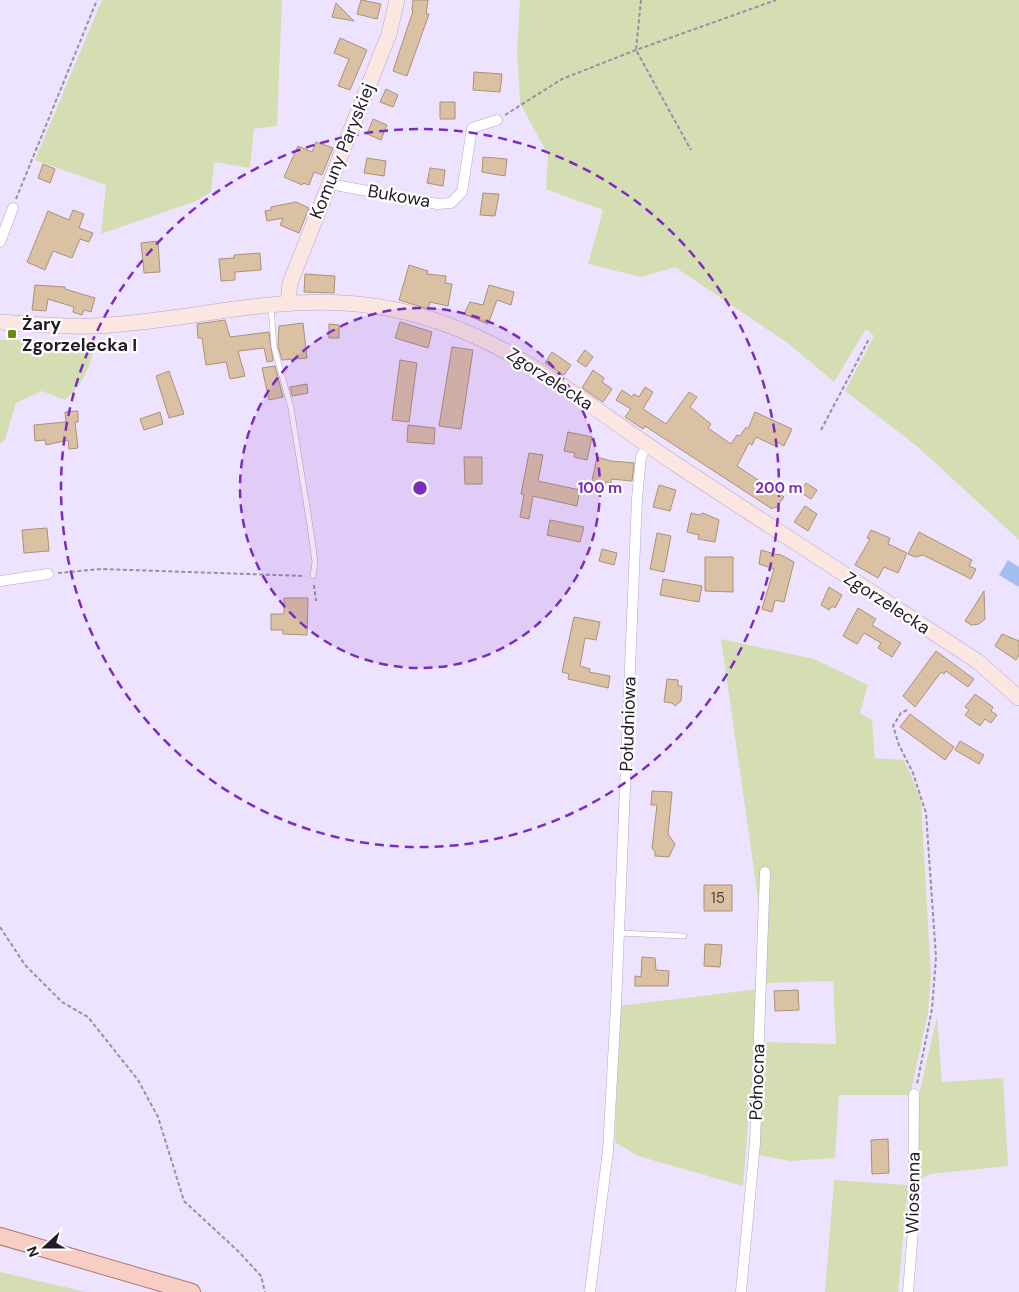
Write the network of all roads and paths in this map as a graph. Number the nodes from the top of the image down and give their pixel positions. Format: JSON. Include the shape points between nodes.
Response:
{"nodes":[{"id":1,"x":98,"y":0,"type":"edge"},
{"id":2,"x":397,"y":0,"type":"edge"},
{"id":3,"x":640,"y":0,"type":"edge"},
{"id":4,"x":776,"y":0,"type":"edge"},
{"id":5,"x":636,"y":50,"type":"junction"},
{"id":6,"x":497,"y":120,"type":"joint"},
{"id":7,"x":691,"y":150,"type":"dead end"},
{"id":8,"x":330,"y":184,"type":"junction"},
{"id":9,"x":13,"y":208,"type":"joint"},
{"id":10,"x":0,"y":242,"type":"edge"},
{"id":11,"x":288,"y":302,"type":"junction"},
{"id":12,"x":271,"y":304,"type":"junction"},
{"id":13,"x":0,"y":322,"type":"edge"},
{"id":14,"x":869,"y":339,"type":"dead end"},
{"id":15,"x":821,"y":430,"type":"dead end"},
{"id":16,"x":646,"y":445,"type":"junction"},
{"id":17,"x":48,"y":574,"type":"joint"},
{"id":18,"x":313,"y":576,"type":"junction"},
{"id":19,"x":0,"y":581,"type":"edge"},
{"id":20,"x":316,"y":601,"type":"dead end"},
{"id":21,"x":1019,"y":698,"type":"edge"},
{"id":22,"x":907,"y":710,"type":"dead end"},
{"id":23,"x":765,"y":872,"type":"dead end"},
{"id":24,"x":0,"y":927,"type":"edge"},
{"id":25,"x":619,"y":933,"type":"junction"},
{"id":26,"x":684,"y":936,"type":"dead end"},
{"id":27,"x":914,"y":1094,"type":"joint"},
{"id":28,"x":0,"y":1236,"type":"edge"},
{"id":29,"x":192,"y":1292,"type":"edge"},
{"id":30,"x":265,"y":1292,"type":"edge"},
{"id":31,"x":590,"y":1292,"type":"edge"},
{"id":32,"x":741,"y":1292,"type":"edge"},
{"id":33,"x":908,"y":1292,"type":"edge"}],
"edges":[{"from":1,"to":9,"type":"path"},
{"from":2,"to":8,"type":"street","name":"Komuny Paryskiej","via":[[389,34]]},
{"from":3,"to":5,"type":"path"},
{"from":4,"to":5,"type":"path"},
{"from":5,"to":6,"type":"path","via":[[562,79]]},
{"from":5,"to":7,"type":"path"},
{"from":6,"to":8,"type":"street","name":"Bukowa","via":[[472,128],[462,192],[451,203],[436,204]]},
{"from":8,"to":11,"type":"street","name":"Komuny Paryskiej","via":[[290,283]]},
{"from":9,"to":10,"type":"street"},
{"from":11,"to":12,"type":"street","name":"Zgorzelecka"},
{"from":11,"to":16,"type":"street","name":"Zgorzelecka","via":[[357,304],[398,310],[486,339],[574,393]]},
{"from":12,"to":13,"type":"street","name":"Zgorzelecka","via":[[92,326]]},
{"from":12,"to":18,"type":"lane","via":[[274,347],[291,408],[310,526],[315,562]]},
{"from":14,"to":15,"type":"path"},
{"from":16,"to":21,"type":"street","name":"Zgorzelecka","via":[[977,661]]},
{"from":16,"to":25,"type":"street","name":"Południowa","via":[[637,498]]},
{"from":17,"to":18,"type":"path","via":[[101,569]]},
{"from":17,"to":19,"type":"street"},
{"from":18,"to":20,"type":"path"},
{"from":22,"to":27,"type":"path","via":[[901,713],[893,726],[926,812],[936,956],[932,1010]]},
{"from":23,"to":32,"type":"street","name":"Północna","via":[[755,1143]]},
{"from":24,"to":30,"type":"path","via":[[24,966],[62,1002],[88,1018],[133,1073],[158,1117],[184,1201],[261,1276]]},
{"from":25,"to":26,"type":"lane"},
{"from":25,"to":31,"type":"street","name":"Południowa","via":[[608,1151]]},
{"from":27,"to":33,"type":"street","name":"Wiosenna","via":[[913,1230]]},
{"from":28,"to":29,"type":"main road"}]}
